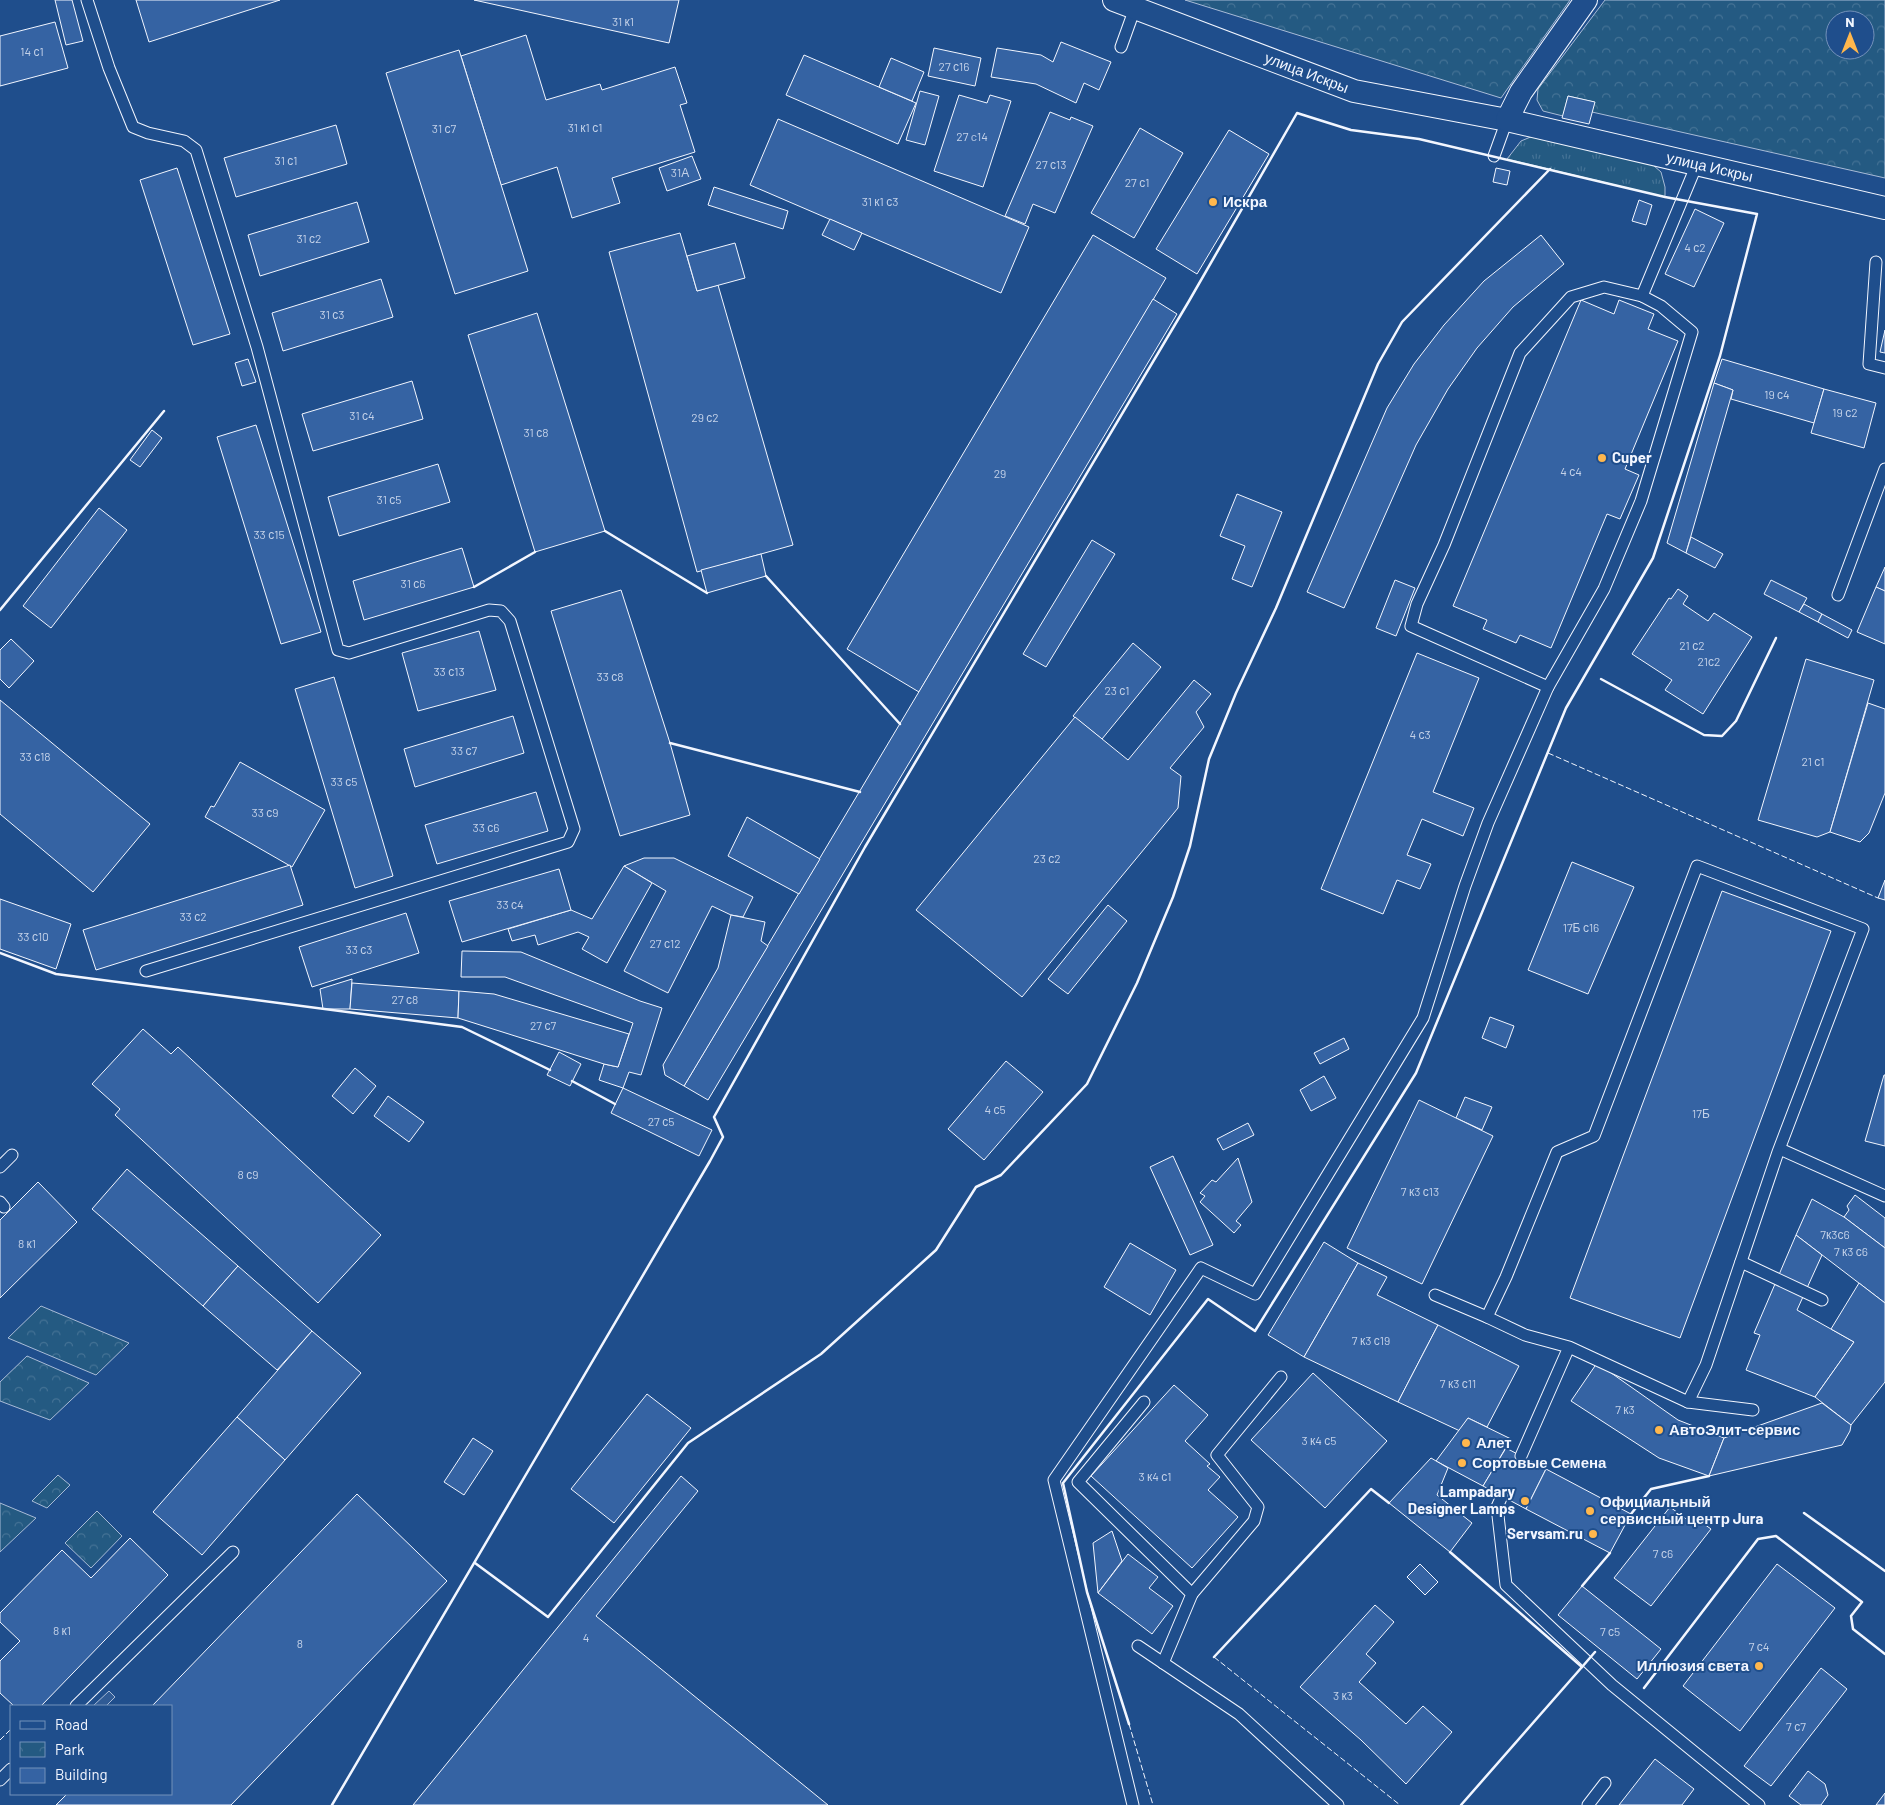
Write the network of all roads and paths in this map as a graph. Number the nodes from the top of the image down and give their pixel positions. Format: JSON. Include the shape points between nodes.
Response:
{"nodes":[{"id":1,"x":87,"y":0,"type":"edge"},
{"id":2,"x":1114,"y":0,"type":"edge"},
{"id":3,"x":1586,"y":0,"type":"edge"},
{"id":4,"x":1135,"y":8,"type":"junction"},
{"id":5,"x":1121,"y":47,"type":"dead end"},
{"id":6,"x":1507,"y":120,"type":"junction"},
{"id":7,"x":1494,"y":156,"type":"dead end"},
{"id":8,"x":1697,"y":164,"type":"junction"},
{"id":9,"x":1885,"y":208,"type":"edge"},
{"id":10,"x":1876,"y":262,"type":"dead end"},
{"id":11,"x":1642,"y":296,"type":"junction"},
{"id":12,"x":1885,"y":368,"type":"edge"},
{"id":13,"x":1885,"y":469,"type":"edge"},
{"id":14,"x":1838,"y":595,"type":"dead end"},
{"id":15,"x":1548,"y":687,"type":"junction"},
{"id":16,"x":146,"y":971,"type":"dead end"},
{"id":17,"x":1780,"y":1149,"type":"junction"},
{"id":18,"x":12,"y":1155,"type":"dead end"},
{"id":19,"x":0,"y":1167,"type":"edge"},
{"id":20,"x":1885,"y":1196,"type":"edge"},
{"id":21,"x":1741,"y":1262,"type":"junction"},
{"id":22,"x":1435,"y":1295,"type":"dead end"},
{"id":23,"x":1822,"y":1300,"type":"dead end"},
{"id":24,"x":1487,"y":1317,"type":"junction"},
{"id":25,"x":1569,"y":1347,"type":"junction"},
{"id":26,"x":1280,"y":1378,"type":"dead end"},
{"id":27,"x":1144,"y":1402,"type":"dead end"},
{"id":28,"x":1688,"y":1402,"type":"junction"},
{"id":29,"x":1753,"y":1410,"type":"dead end"},
{"id":30,"x":1521,"y":1456,"type":"dead end"},
{"id":31,"x":1502,"y":1496,"type":"dead end"},
{"id":32,"x":233,"y":1552,"type":"dead end"},
{"id":33,"x":1192,"y":1594,"type":"junction"},
{"id":34,"x":1138,"y":1646,"type":"dead end"},
{"id":35,"x":1162,"y":1663,"type":"junction"},
{"id":36,"x":77,"y":1705,"type":"edge"},
{"id":37,"x":10,"y":1770,"type":"edge"},
{"id":38,"x":0,"y":1780,"type":"edge"},
{"id":39,"x":1605,"y":1783,"type":"dead end"},
{"id":40,"x":1133,"y":1805,"type":"edge"},
{"id":41,"x":1338,"y":1805,"type":"edge"},
{"id":42,"x":1588,"y":1805,"type":"edge"},
{"id":43,"x":1760,"y":1805,"type":"edge"}],
"edges":[{"from":1,"to":16,"type":"lane","via":[[133,127],[184,141],[196,150],[257,347],[338,650],[349,652],[489,610],[500,611],[510,621],[574,829],[568,842]]},
{"from":2,"to":4,"type":"street","name":"улица Искры"},
{"from":3,"to":6,"type":"street","via":[[1521,92]]},
{"from":4,"to":5,"type":"lane"},
{"from":4,"to":6,"type":"street","name":"улица Искры","via":[[1354,91]]},
{"from":6,"to":7,"type":"lane"},
{"from":6,"to":8,"type":"street","name":"улица Искры"},
{"from":8,"to":9,"type":"street","name":"улица Искры"},
{"from":8,"to":11,"type":"lane"},
{"from":10,"to":12,"type":"lane","via":[[1870,364]]},
{"from":11,"to":15,"type":"lane","via":[[1661,306],[1692,332],[1641,501],[1604,589]]},
{"from":11,"to":15,"type":"lane","via":[[1604,287],[1571,297],[1520,353],[1448,537],[1417,604],[1411,626]]},
{"from":13,"to":14,"type":"lane"},
{"from":15,"to":40,"type":"lane","via":[[1488,823],[1422,1018],[1255,1294],[1201,1268],[1054,1480]]},
{"from":17,"to":20,"type":"lane"},
{"from":17,"to":21,"type":"lane"},
{"from":17,"to":24,"type":"lane","via":[[1863,929],[1698,866],[1594,1136],[1557,1152]]},
{"from":18,"to":19,"type":"lane"},
{"from":21,"to":23,"type":"lane"},
{"from":21,"to":28,"type":"lane","via":[[1706,1365]]},
{"from":22,"to":24,"type":"lane"},
{"from":24,"to":25,"type":"lane","via":[[1525,1335]]},
{"from":25,"to":28,"type":"lane"},
{"from":25,"to":30,"type":"lane"},
{"from":26,"to":33,"type":"lane","via":[[1217,1455],[1258,1507],[1254,1521]]},
{"from":27,"to":33,"type":"lane","via":[[1078,1482]]},
{"from":28,"to":29,"type":"lane"},
{"from":31,"to":43,"type":"lane","via":[[1497,1507],[1506,1585],[1612,1684]]},
{"from":32,"to":36,"type":"lane"},
{"from":33,"to":35,"type":"lane"},
{"from":34,"to":35,"type":"lane"},
{"from":35,"to":41,"type":"lane","via":[[1239,1714]]},
{"from":37,"to":38,"type":"lane"},
{"from":39,"to":42,"type":"lane"}]}
